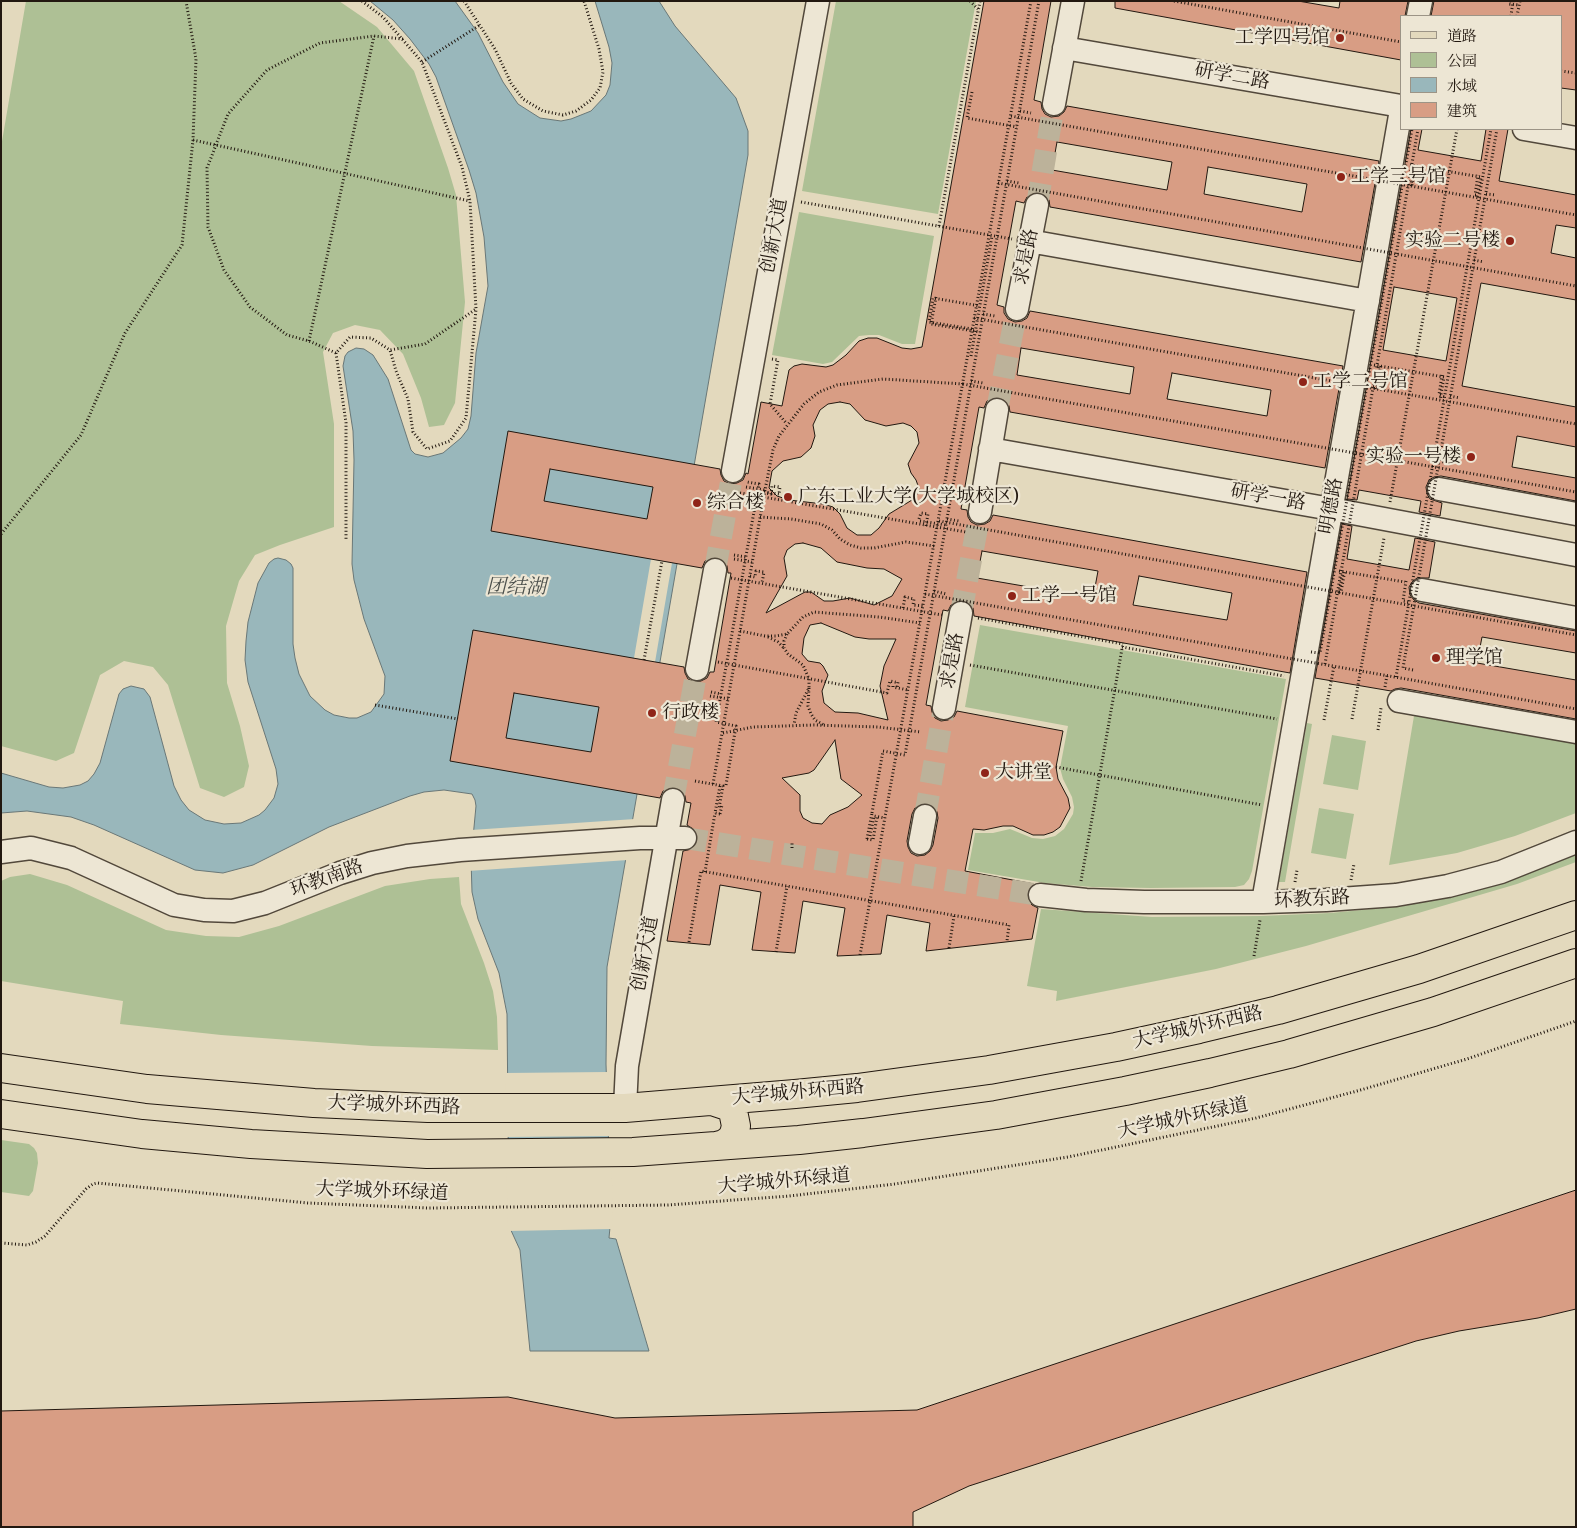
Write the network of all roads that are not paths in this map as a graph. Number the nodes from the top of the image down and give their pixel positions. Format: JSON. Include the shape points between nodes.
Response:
{"nodes":[{"id":1,"x":818,"y":1,"type":"edge"},
{"id":2,"x":1072,"y":1,"type":"edge"},
{"id":3,"x":1421,"y":1,"type":"edge"},
{"id":4,"x":1418,"y":15,"type":"edge"},
{"id":5,"x":1064,"y":48,"type":"junction"},
{"id":6,"x":1054,"y":104,"type":"tunnel mouth"},
{"id":7,"x":1400,"y":106,"type":"edge"},
{"id":8,"x":1400,"y":116,"type":"edge"},
{"id":9,"x":1530,"y":130,"type":"edge"},
{"id":10,"x":1576,"y":138,"type":"edge"},
{"id":11,"x":1037,"y":205,"type":"tunnel mouth"},
{"id":12,"x":1024,"y":241,"type":"junction"},
{"id":13,"x":1368,"y":301,"type":"junction"},
{"id":14,"x":1017,"y":309,"type":"tunnel mouth"},
{"id":15,"x":997,"y":410,"type":"tunnel mouth"},
{"id":16,"x":990,"y":449,"type":"junction"},
{"id":17,"x":742,"y":480,"type":"tunnel mouth"},
{"id":18,"x":1439,"y":489,"type":"dead end"},
{"id":19,"x":1332,"y":509,"type":"junction"},
{"id":20,"x":980,"y":512,"type":"tunnel mouth"},
{"id":21,"x":1576,"y":514,"type":"edge"},
{"id":22,"x":1576,"y":555,"type":"edge"},
{"id":23,"x":727,"y":565,"type":"tunnel mouth"},
{"id":24,"x":1413,"y":595,"type":"road end"},
{"id":25,"x":963,"y":616,"type":"tunnel mouth"},
{"id":26,"x":1576,"y":618,"type":"edge"},
{"id":27,"x":706,"y":666,"type":"tunnel mouth"},
{"id":28,"x":1399,"y":701,"type":"dead end"},
{"id":29,"x":944,"y":708,"type":"tunnel mouth"},
{"id":30,"x":1576,"y":732,"type":"edge"},
{"id":31,"x":673,"y":800,"type":"tunnel mouth"},
{"id":32,"x":924,"y":816,"type":"tunnel mouth"},
{"id":33,"x":666,"y":838,"type":"junction"},
{"id":34,"x":1576,"y":842,"type":"edge"},
{"id":35,"x":920,"y":843,"type":"dead end"},
{"id":36,"x":1,"y":852,"type":"edge"},
{"id":37,"x":1040,"y":895,"type":"tunnel mouth"},
{"id":38,"x":1262,"y":909,"type":"junction"},
{"id":39,"x":1576,"y":915,"type":"edge"},
{"id":40,"x":1576,"y":963,"type":"edge"},
{"id":41,"x":1,"y":1068,"type":"edge"},
{"id":42,"x":712,"y":1101,"type":"junction"},
{"id":43,"x":625,"y":1108,"type":"junction"},
{"id":44,"x":1,"y":1114,"type":"edge"},
{"id":45,"x":716,"y":1146,"type":"junction"}],
"edges":[{"from":1,"to":17,"type":"lane","name":"创新大道"},
{"from":2,"to":5,"type":"lane"},
{"from":3,"to":4,"type":"lane"},
{"from":5,"to":6,"type":"lane"},
{"from":5,"to":7,"type":"lane","name":"研学二路"},
{"from":8,"to":13,"type":"lane","name":"明德路"},
{"from":9,"to":10,"type":"lane"},
{"from":11,"to":12,"type":"lane","name":"求是路"},
{"from":12,"to":13,"type":"lane"},
{"from":12,"to":14,"type":"lane","name":"求是路"},
{"from":13,"to":19,"type":"lane","name":"明德路"},
{"from":15,"to":16,"type":"lane"},
{"from":16,"to":19,"type":"lane","name":"研学一路"},
{"from":16,"to":20,"type":"lane"},
{"from":18,"to":21,"type":"lane"},
{"from":19,"to":22,"type":"lane","name":"研学一路"},
{"from":19,"to":38,"type":"lane","name":"明德路"},
{"from":23,"to":27,"type":"lane"},
{"from":24,"to":26,"type":"lane"},
{"from":25,"to":29,"type":"lane","name":"求是路"},
{"from":28,"to":30,"type":"lane"},
{"from":31,"to":33,"type":"lane","name":"创新大道"},
{"from":32,"to":35,"type":"lane"},
{"from":33,"to":36,"type":"lane","name":"环教南路","via":[[408,856],[340,873],[265,903],[234,911],[174,905],[71,858],[30,848]]},
{"from":33,"to":43,"type":"lane","name":"创新大道","via":[[627,1066]]},
{"from":34,"to":38,"type":"lane","name":"环教东路","via":[[1501,872],[1448,886],[1396,895]]},
{"from":37,"to":38,"type":"lane","name":"环教东路"},
{"from":39,"to":42,"type":"main road","name":"大学城外环西路","via":[[1349,990],[1144,1041],[989,1070],[857,1088]]},
{"from":40,"to":45,"type":"main road","via":[[1362,1034],[1134,1090],[889,1130]]},
{"from":41,"to":43,"type":"main road","name":"大学城外环西路","via":[[147,1089],[314,1103],[478,1109]]},
{"from":42,"to":43,"type":"main road","name":"大学城外环西路"},
{"from":42,"to":45,"type":"main road","via":[[720,1102],[732,1112],[736,1126],[730,1140]]},
{"from":44,"to":45,"type":"main road","via":[[142,1134],[427,1154],[633,1152]]}]}
